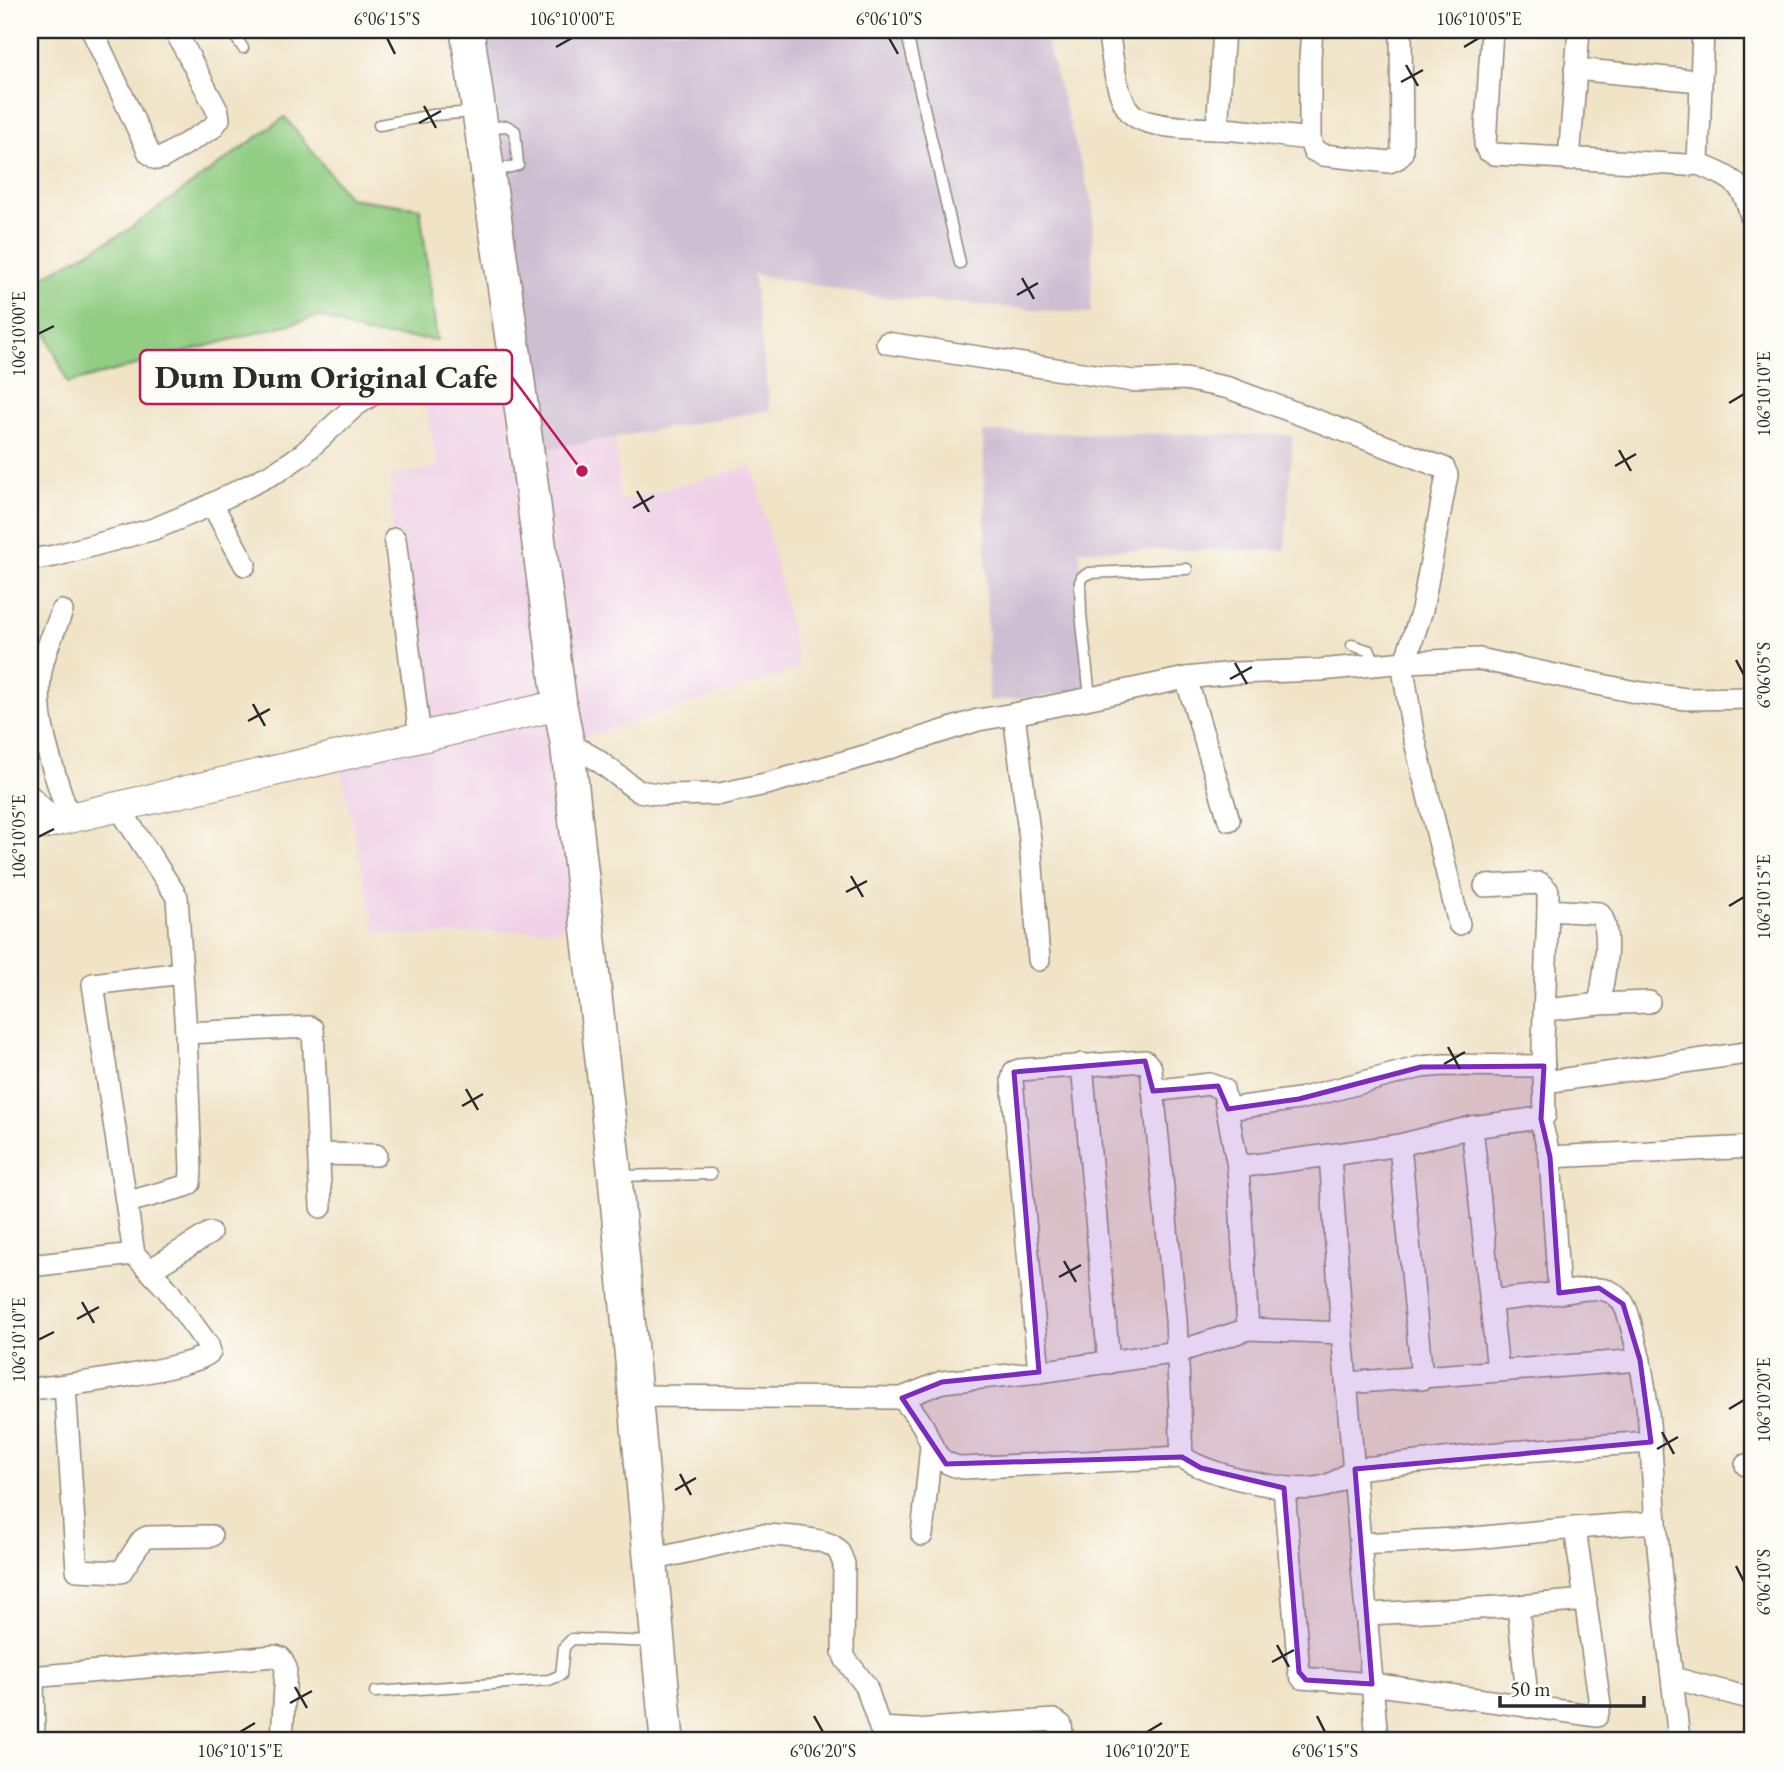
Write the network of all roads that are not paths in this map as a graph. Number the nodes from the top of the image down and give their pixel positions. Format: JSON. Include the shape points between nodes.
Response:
{"nodes":[{"id":1,"x":92,"y":30,"type":"edge"},
{"id":2,"x":174,"y":30,"type":"edge"},
{"id":3,"x":231,"y":30,"type":"edge"},
{"id":4,"x":467,"y":30,"type":"edge"},
{"id":5,"x":906,"y":30,"type":"edge"},
{"id":6,"x":1108,"y":30,"type":"edge"},
{"id":7,"x":1224,"y":30,"type":"edge"},
{"id":8,"x":1312,"y":30,"type":"edge"},
{"id":9,"x":1401,"y":30,"type":"edge"},
{"id":10,"x":1492,"y":30,"type":"edge"},
{"id":11,"x":1579,"y":30,"type":"edge"},
{"id":12,"x":1703,"y":30,"type":"edge"},
{"id":13,"x":243,"y":48,"type":"dead end"},
{"id":14,"x":1575,"y":69,"type":"junction"},
{"id":15,"x":1699,"y":81,"type":"junction"},
{"id":16,"x":480,"y":120,"type":"junction"},
{"id":17,"x":379,"y":125,"type":"dead end"},
{"id":18,"x":1217,"y":129,"type":"junction"},
{"id":19,"x":1310,"y":139,"type":"junction"},
{"id":20,"x":1569,"y":160,"type":"junction"},
{"id":21,"x":1698,"y":164,"type":"junction"},
{"id":22,"x":1753,"y":225,"type":"edge"},
{"id":23,"x":960,"y":263,"type":"dead end"},
{"id":24,"x":887,"y":343,"type":"dead end"},
{"id":25,"x":515,"y":359,"type":"junction"},
{"id":26,"x":212,"y":504,"type":"junction"},
{"id":27,"x":395,"y":539,"type":"dead end"},
{"id":28,"x":30,"y":560,"type":"edge"},
{"id":29,"x":245,"y":565,"type":"dead end"},
{"id":30,"x":1187,"y":569,"type":"dead end"},
{"id":31,"x":62,"y":611,"type":"dead end"},
{"id":32,"x":1352,"y":645,"type":"dead end"},
{"id":33,"x":1405,"y":662,"type":"junction"},
{"id":34,"x":1377,"y":666,"type":"junction"},
{"id":35,"x":1186,"y":678,"type":"junction"},
{"id":36,"x":1090,"y":697,"type":"junction"},
{"id":37,"x":1753,"y":698,"type":"edge"},
{"id":38,"x":1014,"y":714,"type":"junction"},
{"id":39,"x":564,"y":725,"type":"junction"},
{"id":40,"x":420,"y":737,"type":"junction"},
{"id":41,"x":30,"y":796,"type":"edge"},
{"id":42,"x":118,"y":806,"type":"junction"},
{"id":43,"x":1229,"y":820,"type":"dead end"},
{"id":44,"x":51,"y":822,"type":"edge"},
{"id":45,"x":1486,"y":886,"type":"dead end"},
{"id":46,"x":1548,"y":910,"type":"junction"},
{"id":47,"x":1459,"y":924,"type":"dead end"},
{"id":48,"x":1039,"y":960,"type":"dead end"},
{"id":49,"x":182,"y":973,"type":"junction"},
{"id":50,"x":1649,"y":1002,"type":"dead end"},
{"id":51,"x":1599,"y":1004,"type":"junction"},
{"id":52,"x":1546,"y":1010,"type":"junction"},
{"id":53,"x":186,"y":1033,"type":"junction"},
{"id":54,"x":1753,"y":1052,"type":"edge"},
{"id":55,"x":1082,"y":1064,"type":"junction"},
{"id":56,"x":1544,"y":1074,"type":"junction"},
{"id":57,"x":1153,"y":1091,"type":"junction"},
{"id":58,"x":1228,"y":1109,"type":"junction"},
{"id":59,"x":1540,"y":1118,"type":"junction"},
{"id":60,"x":1472,"y":1127,"type":"junction"},
{"id":61,"x":1399,"y":1145,"type":"junction"},
{"id":62,"x":1753,"y":1147,"type":"edge"},
{"id":63,"x":319,"y":1154,"type":"junction"},
{"id":64,"x":376,"y":1155,"type":"dead end"},
{"id":65,"x":1330,"y":1155,"type":"junction"},
{"id":66,"x":1550,"y":1157,"type":"junction"},
{"id":67,"x":1238,"y":1167,"type":"junction"},
{"id":68,"x":711,"y":1174,"type":"dead end"},
{"id":69,"x":615,"y":1177,"type":"junction"},
{"id":70,"x":128,"y":1202,"type":"junction"},
{"id":71,"x":321,"y":1206,"type":"dead end"},
{"id":72,"x":210,"y":1233,"type":"dead end"},
{"id":73,"x":134,"y":1254,"type":"junction"},
{"id":74,"x":30,"y":1266,"type":"edge"},
{"id":75,"x":150,"y":1270,"type":"junction"},
{"id":76,"x":1559,"y":1293,"type":"junction"},
{"id":77,"x":1490,"y":1301,"type":"junction"},
{"id":78,"x":1248,"y":1329,"type":"junction"},
{"id":79,"x":1342,"y":1333,"type":"junction"},
{"id":80,"x":1178,"y":1352,"type":"junction"},
{"id":81,"x":1640,"y":1360,"type":"junction"},
{"id":82,"x":1109,"y":1363,"type":"junction"},
{"id":83,"x":1498,"y":1371,"type":"junction"},
{"id":84,"x":1039,"y":1372,"type":"junction"},
{"id":85,"x":1422,"y":1379,"type":"junction"},
{"id":86,"x":1347,"y":1383,"type":"junction"},
{"id":87,"x":65,"y":1386,"type":"junction"},
{"id":88,"x":30,"y":1389,"type":"edge"},
{"id":89,"x":636,"y":1396,"type":"junction"},
{"id":90,"x":901,"y":1398,"type":"junction"},
{"id":91,"x":1651,"y":1443,"type":"junction"},
{"id":92,"x":931,"y":1447,"type":"junction"},
{"id":93,"x":1182,"y":1457,"type":"junction"},
{"id":94,"x":1355,"y":1469,"type":"junction"},
{"id":95,"x":1284,"y":1488,"type":"junction"},
{"id":96,"x":1656,"y":1522,"type":"junction"},
{"id":97,"x":1574,"y":1528,"type":"junction"},
{"id":98,"x":922,"y":1535,"type":"dead end"},
{"id":99,"x":211,"y":1536,"type":"dead end"},
{"id":100,"x":1360,"y":1544,"type":"junction"},
{"id":101,"x":651,"y":1560,"type":"junction"},
{"id":102,"x":1586,"y":1600,"type":"junction"},
{"id":103,"x":1518,"y":1606,"type":"junction"},
{"id":104,"x":1368,"y":1614,"type":"junction"},
{"id":105,"x":658,"y":1642,"type":"junction"},
{"id":106,"x":31,"y":1677,"type":"edge"},
{"id":107,"x":1672,"y":1678,"type":"junction"},
{"id":108,"x":1372,"y":1684,"type":"junction"},
{"id":109,"x":375,"y":1692,"type":"dead end"},
{"id":110,"x":1752,"y":1696,"type":"edge"},
{"id":111,"x":1528,"y":1707,"type":"junction"},
{"id":112,"x":34,"y":1740,"type":"edge"},
{"id":113,"x":282,"y":1740,"type":"edge"},
{"id":114,"x":667,"y":1740,"type":"edge"},
{"id":115,"x":1063,"y":1740,"type":"edge"},
{"id":116,"x":1377,"y":1740,"type":"edge"},
{"id":117,"x":1679,"y":1740,"type":"edge"}],
"edges":[{"from":1,"to":2,"type":"street","via":[[149,153],[157,159],[212,128],[219,119]]},
{"from":3,"to":13,"type":"lane"},
{"from":4,"to":16,"type":"main road"},
{"from":5,"to":23,"type":"lane"},
{"from":6,"to":18,"type":"street","via":[[1122,96],[1132,115],[1187,128]]},
{"from":7,"to":18,"type":"street"},
{"from":8,"to":19,"type":"street"},
{"from":9,"to":19,"type":"street","via":[[1402,153],[1398,158],[1389,162],[1323,155],[1313,150]]},
{"from":10,"to":20,"type":"street","via":[[1488,150],[1494,155]]},
{"from":11,"to":14,"type":"street"},
{"from":12,"to":15,"type":"street"},
{"from":14,"to":15,"type":"street"},
{"from":14,"to":20,"type":"street"},
{"from":15,"to":21,"type":"street"},
{"from":16,"to":17,"type":"lane","via":[[433,115]]},
{"from":16,"to":25,"type":"main road"},
{"from":18,"to":19,"type":"street"},
{"from":20,"to":21,"type":"street"},
{"from":21,"to":22,"type":"street","via":[[1737,184],[1748,200]]},
{"from":24,"to":33,"type":"street","via":[[1133,382],[1185,379],[1229,388],[1444,468],[1447,475],[1422,610]]},
{"from":25,"to":26,"type":"street","via":[[396,379],[278,471]]},
{"from":25,"to":39,"type":"main road"},
{"from":26,"to":28,"type":"street","via":[[154,530]]},
{"from":26,"to":29,"type":"street"},
{"from":27,"to":40,"type":"street"},
{"from":30,"to":36,"type":"lane","via":[[1089,573],[1083,577],[1081,614]]},
{"from":31,"to":44,"type":"street","via":[[40,679]]},
{"from":32,"to":34,"type":"lane","via":[[1370,651]]},
{"from":33,"to":34,"type":"street"},
{"from":33,"to":37,"type":"street","via":[[1479,659],[1635,692],[1686,699]]},
{"from":33,"to":47,"type":"street","via":[[1413,733]]},
{"from":34,"to":35,"type":"street"},
{"from":35,"to":36,"type":"street"},
{"from":35,"to":43,"type":"street"},
{"from":36,"to":38,"type":"street"},
{"from":38,"to":39,"type":"street","via":[[978,720],[720,794],[638,791],[596,759]]},
{"from":38,"to":48,"type":"street"},
{"from":39,"to":40,"type":"street"},
{"from":39,"to":69,"type":"main road"},
{"from":40,"to":42,"type":"street"},
{"from":41,"to":44,"type":"street"},
{"from":42,"to":44,"type":"street"},
{"from":42,"to":49,"type":"street","via":[[177,897]]},
{"from":45,"to":46,"type":"street","via":[[1540,883],[1548,891]]},
{"from":46,"to":51,"type":"street","via":[[1599,913],[1605,922]]},
{"from":46,"to":52,"type":"street"},
{"from":49,"to":53,"type":"street"},
{"from":49,"to":70,"type":"street","via":[[93,984]]},
{"from":50,"to":51,"type":"street"},
{"from":51,"to":52,"type":"street"},
{"from":52,"to":56,"type":"street"},
{"from":53,"to":63,"type":"street","via":[[313,1029]]},
{"from":53,"to":70,"type":"street","via":[[190,1183]]},
{"from":54,"to":56,"type":"street"},
{"from":55,"to":57,"type":"street","via":[[1145,1061],[1151,1068]]},
{"from":55,"to":82,"type":"street"},
{"from":55,"to":84,"type":"street","via":[[1019,1069],[1012,1080]]},
{"from":56,"to":58,"type":"street","via":[[1421,1067],[1299,1099]]},
{"from":56,"to":59,"type":"street","via":[[1545,1115]]},
{"from":57,"to":58,"type":"street","via":[[1218,1086],[1226,1095]]},
{"from":57,"to":80,"type":"street"},
{"from":58,"to":67,"type":"street"},
{"from":59,"to":60,"type":"street"},
{"from":59,"to":66,"type":"street"},
{"from":60,"to":61,"type":"street"},
{"from":60,"to":77,"type":"street"},
{"from":61,"to":65,"type":"street"},
{"from":61,"to":85,"type":"street"},
{"from":62,"to":66,"type":"street"},
{"from":63,"to":64,"type":"street"},
{"from":63,"to":71,"type":"street"},
{"from":65,"to":67,"type":"street"},
{"from":65,"to":79,"type":"street"},
{"from":66,"to":76,"type":"street"},
{"from":67,"to":78,"type":"street"},
{"from":68,"to":69,"type":"lane"},
{"from":69,"to":89,"type":"main road"},
{"from":70,"to":73,"type":"street"},
{"from":72,"to":75,"type":"street"},
{"from":73,"to":74,"type":"street"},
{"from":73,"to":75,"type":"street"},
{"from":75,"to":87,"type":"street","via":[[208,1345],[208,1355],[180,1365]]},
{"from":76,"to":77,"type":"street"},
{"from":76,"to":81,"type":"street","via":[[1599,1289],[1619,1297]]},
{"from":77,"to":83,"type":"street"},
{"from":78,"to":79,"type":"street"},
{"from":78,"to":80,"type":"street"},
{"from":79,"to":86,"type":"street"},
{"from":80,"to":82,"type":"street"},
{"from":80,"to":93,"type":"street"},
{"from":81,"to":83,"type":"street"},
{"from":81,"to":91,"type":"street"},
{"from":82,"to":84,"type":"street"},
{"from":83,"to":85,"type":"street"},
{"from":84,"to":90,"type":"street","via":[[942,1382]]},
{"from":85,"to":86,"type":"street"},
{"from":86,"to":94,"type":"street"},
{"from":87,"to":88,"type":"street"},
{"from":87,"to":99,"type":"street","via":[[77,1570],[121,1573],[147,1537]]},
{"from":89,"to":90,"type":"street"},
{"from":89,"to":101,"type":"main road"},
{"from":90,"to":92,"type":"street","via":[[925,1430]]},
{"from":91,"to":94,"type":"street","via":[[1508,1451]]},
{"from":91,"to":96,"type":"street"},
{"from":92,"to":93,"type":"street","via":[[946,1464],[963,1468]]},
{"from":92,"to":98,"type":"street"},
{"from":93,"to":95,"type":"street","via":[[1202,1468]]},
{"from":94,"to":95,"type":"street","via":[[1322,1487]]},
{"from":94,"to":100,"type":"street"},
{"from":95,"to":108,"type":"street","via":[[1299,1672],[1306,1680]]},
{"from":96,"to":97,"type":"street"},
{"from":96,"to":107,"type":"street"},
{"from":97,"to":100,"type":"street"},
{"from":97,"to":102,"type":"street"},
{"from":100,"to":104,"type":"street"},
{"from":101,"to":105,"type":"main road"},
{"from":101,"to":115,"type":"street","via":[[760,1535],[830,1544],[844,1564],[843,1652],[866,1686],[880,1728],[915,1730],[1054,1720],[1061,1725]]},
{"from":102,"to":103,"type":"street"},
{"from":102,"to":111,"type":"street","via":[[1600,1705],[1597,1716]]},
{"from":103,"to":104,"type":"street"},
{"from":103,"to":111,"type":"street"},
{"from":104,"to":108,"type":"street"},
{"from":105,"to":109,"type":"lane","via":[[572,1639],[564,1647],[561,1675],[549,1680]]},
{"from":105,"to":114,"type":"main road"},
{"from":106,"to":112,"type":"street"},
{"from":106,"to":113,"type":"street","via":[[281,1658],[286,1668]]},
{"from":107,"to":110,"type":"street"},
{"from":107,"to":117,"type":"street"},
{"from":108,"to":111,"type":"street"},
{"from":108,"to":116,"type":"street"}]}
